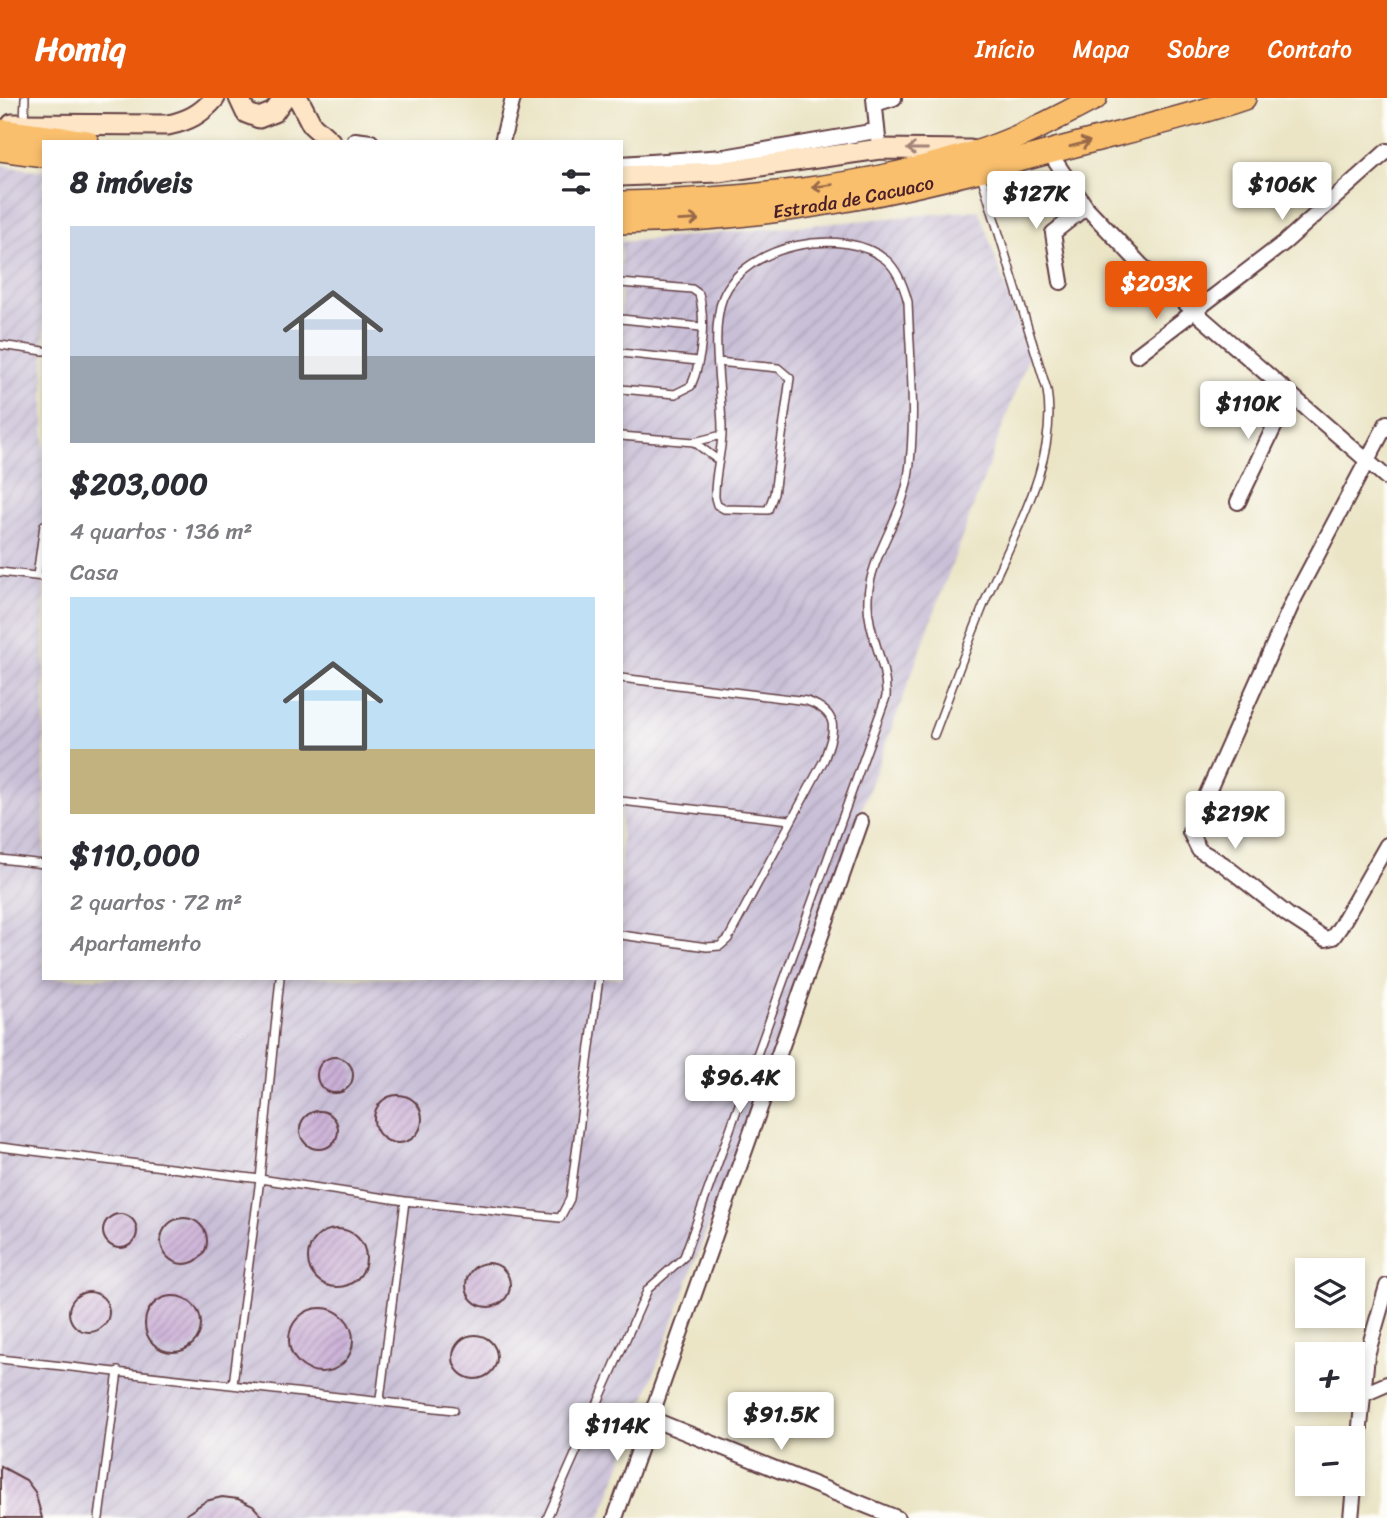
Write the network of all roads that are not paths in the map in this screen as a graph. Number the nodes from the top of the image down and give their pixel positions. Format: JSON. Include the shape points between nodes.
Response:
{"nodes":[{"id":1,"x":25,"y":98,"type":"edge"},
{"id":2,"x":215,"y":98,"type":"edge"},
{"id":3,"x":239,"y":98,"type":"edge"},
{"id":4,"x":284,"y":98,"type":"edge"},
{"id":5,"x":298,"y":98,"type":"edge"},
{"id":6,"x":513,"y":98,"type":"edge"},
{"id":7,"x":894,"y":98,"type":"edge"},
{"id":8,"x":1095,"y":98,"type":"edge"},
{"id":9,"x":1244,"y":98,"type":"edge"},
{"id":10,"x":874,"y":101,"type":"edge"},
{"id":11,"x":1215,"y":104,"type":"edge"},
{"id":12,"x":0,"y":124,"type":"edge"},
{"id":13,"x":24,"y":124,"type":"junction"},
{"id":14,"x":0,"y":131,"type":"edge"},
{"id":15,"x":71,"y":140,"type":"edge"},
{"id":16,"x":329,"y":140,"type":"edge"},
{"id":17,"x":502,"y":140,"type":"edge"},
{"id":18,"x":878,"y":140,"type":"junction"},
{"id":19,"x":0,"y":149,"type":"edge"},
{"id":20,"x":1387,"y":151,"type":"edge"},
{"id":21,"x":1049,"y":152,"type":"junction"},
{"id":22,"x":42,"y":155,"type":"edge"},
{"id":23,"x":982,"y":160,"type":"junction"},
{"id":24,"x":623,"y":164,"type":"edge"},
{"id":25,"x":623,"y":176,"type":"edge"},
{"id":26,"x":623,"y":203,"type":"edge"},
{"id":27,"x":1086,"y":207,"type":"junction"},
{"id":28,"x":623,"y":222,"type":"edge"},
{"id":29,"x":1061,"y":282,"type":"dead end"},
{"id":30,"x":623,"y":283,"type":"edge"},
{"id":31,"x":1194,"y":313,"type":"junction"},
{"id":32,"x":623,"y":319,"type":"edge"},
{"id":33,"x":701,"y":327,"type":"junction"},
{"id":34,"x":0,"y":345,"type":"edge"},
{"id":35,"x":42,"y":351,"type":"edge"},
{"id":36,"x":623,"y":353,"type":"edge"},
{"id":37,"x":1137,"y":355,"type":"dead end"},
{"id":38,"x":698,"y":361,"type":"junction"},
{"id":39,"x":718,"y":362,"type":"junction"},
{"id":40,"x":623,"y":389,"type":"edge"},
{"id":41,"x":1289,"y":396,"type":"junction"},
{"id":42,"x":1387,"y":423,"type":"edge"},
{"id":43,"x":722,"y":435,"type":"junction"},
{"id":44,"x":623,"y":436,"type":"edge"},
{"id":45,"x":694,"y":442,"type":"junction"},
{"id":46,"x":1365,"y":460,"type":"junction"},
{"id":47,"x":719,"y":461,"type":"junction"},
{"id":48,"x":1387,"y":478,"type":"edge"},
{"id":49,"x":1238,"y":502,"type":"dead end"},
{"id":50,"x":42,"y":551,"type":"edge"},
{"id":51,"x":0,"y":572,"type":"edge"},
{"id":52,"x":40,"y":577,"type":"edge"},
{"id":53,"x":623,"y":678,"type":"edge"},
{"id":54,"x":934,"y":735,"type":"dead end"},
{"id":55,"x":623,"y":802,"type":"edge"},
{"id":56,"x":790,"y":820,"type":"junction"},
{"id":57,"x":861,"y":822,"type":"dead end"},
{"id":58,"x":1387,"y":845,"type":"edge"},
{"id":59,"x":0,"y":859,"type":"edge"},
{"id":60,"x":42,"y":864,"type":"edge"},
{"id":61,"x":623,"y":934,"type":"edge"},
{"id":62,"x":280,"y":980,"type":"edge"},
{"id":63,"x":600,"y":980,"type":"edge"},
{"id":64,"x":0,"y":1147,"type":"edge"},
{"id":65,"x":260,"y":1179,"type":"junction"},
{"id":66,"x":405,"y":1201,"type":"junction"},
{"id":67,"x":1387,"y":1286,"type":"edge"},
{"id":68,"x":0,"y":1359,"type":"edge"},
{"id":69,"x":118,"y":1371,"type":"junction"},
{"id":70,"x":1365,"y":1381,"type":"edge"},
{"id":71,"x":233,"y":1384,"type":"junction"},
{"id":72,"x":1387,"y":1384,"type":"edge"},
{"id":73,"x":1365,"y":1394,"type":"edge"},
{"id":74,"x":380,"y":1399,"type":"junction"},
{"id":75,"x":454,"y":1410,"type":"dead end"},
{"id":76,"x":1362,"y":1412,"type":"edge"},
{"id":77,"x":652,"y":1419,"type":"junction"},
{"id":78,"x":99,"y":1518,"type":"edge"},
{"id":79,"x":547,"y":1518,"type":"edge"},
{"id":80,"x":615,"y":1518,"type":"edge"},
{"id":81,"x":897,"y":1518,"type":"edge"},
{"id":82,"x":1351,"y":1518,"type":"edge"}],
"edges":[{"from":1,"to":13,"type":"lane"},
{"from":2,"to":13,"type":"main road","via":[[199,114],[168,125]]},
{"from":3,"to":4,"type":"main road","via":[[246,113],[259,118],[270,116]]},
{"from":5,"to":16,"type":"main road","via":[[312,125]]},
{"from":6,"to":17,"type":"street"},
{"from":7,"to":10,"type":"street"},
{"from":8,"to":23,"type":"main road","name":"Estrada de Cacuaco"},
{"from":9,"to":11,"type":"main road","name":"Estrada de Cacuaco"},
{"from":10,"to":18,"type":"street"},
{"from":21,"to":11,"type":"main road","name":"Estrada de Cacuaco","one_way":true},
{"from":12,"to":13,"type":"main road"},
{"from":14,"to":15,"type":"main road"},
{"from":23,"to":18,"type":"main road","one_way":true},
{"from":18,"to":24,"type":"street"},
{"from":18,"to":25,"type":"main road","via":[[718,172]]},
{"from":19,"to":22,"type":"main road"},
{"from":20,"to":31,"type":"street","via":[[1285,242]]},
{"from":21,"to":23,"type":"main road","name":"Estrada de Cacuaco"},
{"from":21,"to":27,"type":"street"},
{"from":23,"to":26,"type":"main road","name":"Estrada de Cacuaco","one_way":true,"via":[[724,197]]},
{"from":28,"to":23,"type":"main road","name":"Estrada de Cacuaco","one_way":true,"via":[[770,213],[848,202]]},
{"from":23,"to":54,"type":"lane","via":[[1047,390],[1049,434],[1037,478]]},
{"from":27,"to":29,"type":"street","via":[[1053,233]]},
{"from":27,"to":31,"type":"street"},
{"from":30,"to":33,"type":"lane","via":[[692,289],[702,303]]},
{"from":31,"to":37,"type":"street"},
{"from":31,"to":41,"type":"street"},
{"from":32,"to":33,"type":"lane"},
{"from":33,"to":38,"type":"lane"},
{"from":34,"to":35,"type":"lane"},
{"from":36,"to":38,"type":"lane"},
{"from":38,"to":40,"type":"lane","via":[[684,392]]},
{"from":39,"to":43,"type":"lane"},
{"from":39,"to":47,"type":"lane","via":[[778,368],[791,385],[768,510],[717,505],[714,489]]},
{"from":39,"to":79,"type":"lane","via":[[722,299],[733,280],[789,245],[823,243],[866,249],[887,260],[901,281],[909,314],[908,477],[899,512],[871,578],[867,610],[885,676],[886,697],[684,1257],[648,1289]]},
{"from":41,"to":46,"type":"street"},
{"from":41,"to":49,"type":"street"},
{"from":42,"to":46,"type":"street"},
{"from":43,"to":45,"type":"lane"},
{"from":43,"to":47,"type":"lane"},
{"from":44,"to":45,"type":"lane"},
{"from":45,"to":47,"type":"lane"},
{"from":46,"to":48,"type":"street"},
{"from":46,"to":58,"type":"street","via":[[1261,669],[1190,832],[1199,849],[1325,939],[1340,927]]},
{"from":50,"to":52,"type":"lane"},
{"from":51,"to":52,"type":"lane"},
{"from":53,"to":56,"type":"lane","via":[[821,706],[831,715],[834,729],[824,760]]},
{"from":55,"to":56,"type":"lane"},
{"from":56,"to":61,"type":"lane","via":[[740,920],[720,946]]},
{"from":57,"to":77,"type":"street"},
{"from":59,"to":60,"type":"lane"},
{"from":62,"to":65,"type":"lane"},
{"from":63,"to":66,"type":"lane","via":[[565,1213],[551,1220]]},
{"from":64,"to":65,"type":"lane"},
{"from":65,"to":66,"type":"lane"},
{"from":65,"to":71,"type":"lane"},
{"from":66,"to":74,"type":"lane"},
{"from":67,"to":70,"type":"street","via":[[1367,1355]]},
{"from":68,"to":69,"type":"lane"},
{"from":69,"to":71,"type":"lane"},
{"from":69,"to":78,"type":"lane"},
{"from":71,"to":74,"type":"lane"},
{"from":72,"to":73,"type":"street"},
{"from":74,"to":75,"type":"lane"},
{"from":76,"to":82,"type":"street"},
{"from":77,"to":80,"type":"street"},
{"from":77,"to":81,"type":"street"}]}
